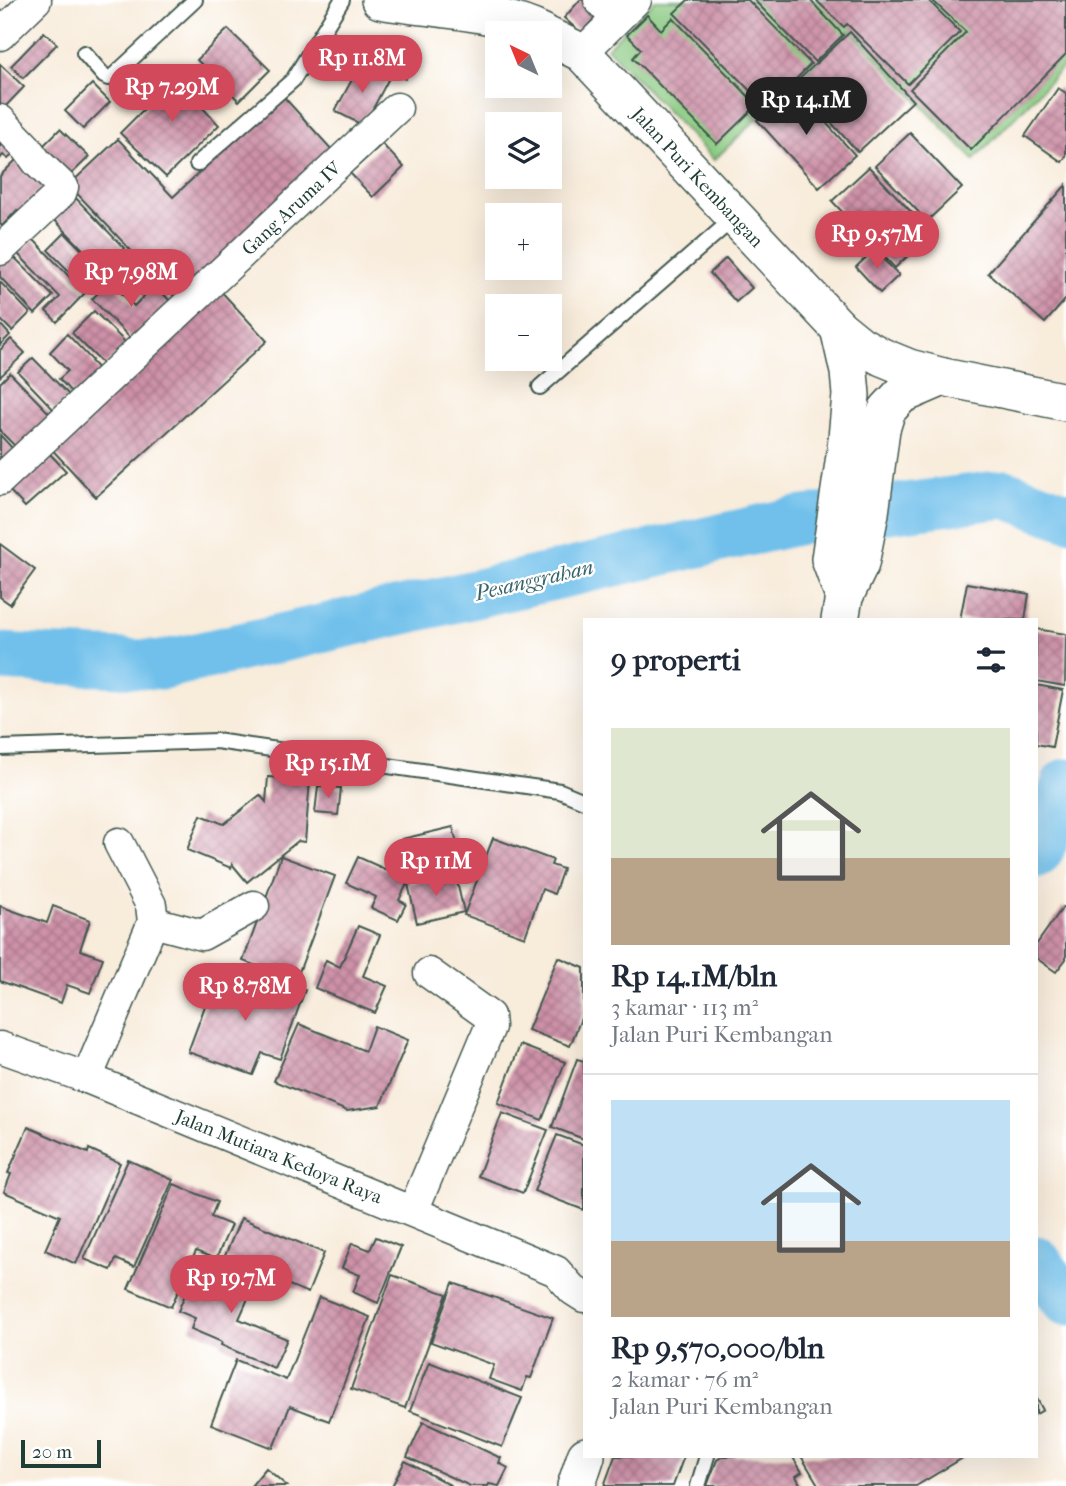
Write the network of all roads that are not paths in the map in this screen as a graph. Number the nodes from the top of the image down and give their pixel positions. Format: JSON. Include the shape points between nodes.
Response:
{"nodes":[{"id":1,"x":36,"y":0,"type":"edge"},
{"id":2,"x":195,"y":0,"type":"edge"},
{"id":3,"x":342,"y":0,"type":"edge"},
{"id":4,"x":380,"y":0,"type":"edge"},
{"id":5,"x":449,"y":5,"type":"edge"},
{"id":6,"x":617,"y":6,"type":"edge"},
{"id":7,"x":512,"y":21,"type":"edge"},
{"id":8,"x":0,"y":35,"type":"edge"},
{"id":9,"x":562,"y":43,"type":"edge"},
{"id":10,"x":84,"y":53,"type":"dead end"},
{"id":11,"x":582,"y":53,"type":"junction"},
{"id":12,"x":397,"y":108,"type":"dead end"},
{"id":13,"x":0,"y":120,"type":"edge"},
{"id":14,"x":197,"y":164,"type":"dead end"},
{"id":15,"x":735,"y":217,"type":"junction"},
{"id":16,"x":0,"y":250,"type":"edge"},
{"id":17,"x":839,"y":328,"type":"junction"},
{"id":18,"x":943,"y":377,"type":"junction"},
{"id":19,"x":540,"y":387,"type":"dead end"},
{"id":20,"x":1066,"y":402,"type":"edge"},
{"id":21,"x":865,"y":424,"type":"junction"},
{"id":22,"x":0,"y":481,"type":"edge"},
{"id":23,"x":842,"y":608,"type":"edge"},
{"id":24,"x":0,"y":748,"type":"edge"},
{"id":25,"x":583,"y":801,"type":"edge"},
{"id":26,"x":119,"y":843,"type":"dead end"},
{"id":27,"x":254,"y":906,"type":"dead end"},
{"id":28,"x":153,"y":922,"type":"junction"},
{"id":29,"x":429,"y":973,"type":"dead end"},
{"id":30,"x":0,"y":1047,"type":"edge"},
{"id":31,"x":87,"y":1077,"type":"junction"},
{"id":32,"x":413,"y":1211,"type":"junction"},
{"id":33,"x":570,"y":1270,"type":"edge"},
{"id":34,"x":583,"y":1296,"type":"edge"},
{"id":35,"x":585,"y":1458,"type":"edge"},
{"id":36,"x":706,"y":1458,"type":"edge"},
{"id":37,"x":576,"y":1486,"type":"edge"},
{"id":38,"x":698,"y":1486,"type":"edge"}],
"edges":[{"from":1,"to":8,"type":"street"},
{"from":2,"to":10,"type":"lane","via":[[112,77],[104,76]]},
{"from":3,"to":14,"type":"lane","via":[[293,80]]},
{"from":4,"to":5,"type":"street"},
{"from":5,"to":7,"type":"street"},
{"from":6,"to":11,"type":"street"},
{"from":9,"to":11,"type":"street","name":"Jalan Puri Kembangan"},
{"from":11,"to":15,"type":"street","name":"Jalan Puri Kembangan"},
{"from":12,"to":22,"type":"street","name":"Gang Aruma IV"},
{"from":13,"to":16,"type":"street","via":[[63,187]]},
{"from":15,"to":17,"type":"street","name":"Jalan Puri Kembangan"},
{"from":15,"to":19,"type":"lane"},
{"from":17,"to":18,"type":"street","name":"Jalan Puri Kembangan","via":[[882,357]]},
{"from":17,"to":21,"type":"street","via":[[851,395]]},
{"from":18,"to":20,"type":"street","name":"Jalan Puri Kembangan"},
{"from":18,"to":21,"type":"street","via":[[901,395]]},
{"from":21,"to":23,"type":"street","via":[[870,513],[845,562]]},
{"from":24,"to":25,"type":"lane","via":[[216,741],[560,791]]},
{"from":26,"to":28,"type":"street","via":[[151,905]]},
{"from":27,"to":28,"type":"street","via":[[202,935]]},
{"from":28,"to":31,"type":"street"},
{"from":29,"to":32,"type":"street","via":[[489,1016],[490,1027]]},
{"from":30,"to":31,"type":"street","name":"Jalan Mutiara Kedoya Raya"},
{"from":31,"to":32,"type":"street","name":"Jalan Mutiara Kedoya Raya"},
{"from":32,"to":33,"type":"street","name":"Jalan Mutiara Kedoya Raya"},
{"from":33,"to":34,"type":"street","name":"Jalan Mutiara Kedoya Raya","via":[[573,1290]]},
{"from":35,"to":37,"type":"street"},
{"from":36,"to":38,"type":"lane"}]}
